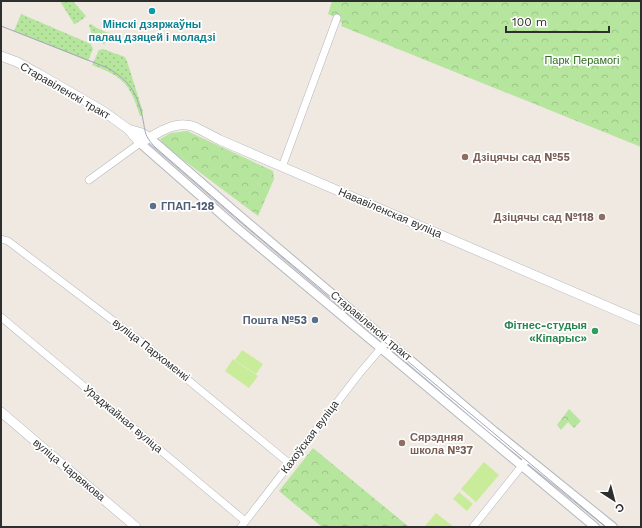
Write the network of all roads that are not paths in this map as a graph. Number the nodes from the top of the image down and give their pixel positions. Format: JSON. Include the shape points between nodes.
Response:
{"nodes":[{"id":1,"x":337,"y":18,"type":"dead end"},
{"id":2,"x":1,"y":56,"type":"edge"},
{"id":3,"x":128,"y":129,"type":"junction"},
{"id":4,"x":150,"y":138,"type":"junction"},
{"id":5,"x":140,"y":143,"type":"junction"},
{"id":6,"x":282,"y":167,"type":"junction"},
{"id":7,"x":89,"y":180,"type":"dead end"},
{"id":8,"x":5,"y":240,"type":"edge"},
{"id":9,"x":1,"y":317,"type":"edge"},
{"id":10,"x":641,"y":321,"type":"edge"},
{"id":11,"x":388,"y":340,"type":"junction"},
{"id":12,"x":380,"y":348,"type":"junction"},
{"id":13,"x":1,"y":412,"type":"edge"},
{"id":14,"x":528,"y":458,"type":"junction"},
{"id":15,"x":290,"y":464,"type":"junction"},
{"id":16,"x":522,"y":466,"type":"junction"},
{"id":17,"x":243,"y":524,"type":"edge"},
{"id":18,"x":136,"y":527,"type":"edge"},
{"id":19,"x":474,"y":527,"type":"edge"},
{"id":20,"x":595,"y":527,"type":"edge"},
{"id":21,"x":613,"y":527,"type":"edge"}],
"edges":[{"from":1,"to":6,"type":"street"},
{"from":2,"to":3,"type":"main road","name":"Старавіленскі тракт","via":[[17,62],[61,87]]},
{"from":3,"to":4,"type":"main road","name":"Старавіленскі тракт"},
{"from":3,"to":5,"type":"main road","name":"Старавіленскі тракт"},
{"from":4,"to":5,"type":"main road","name":"Нававіленская вуліца"},
{"from":4,"to":6,"type":"main road","name":"Нававіленская вуліца","via":[[170,127],[187,125]]},
{"from":4,"to":11,"type":"street","name":"Старавіленскі тракт"},
{"from":5,"to":7,"type":"street"},
{"from":5,"to":12,"type":"street","name":"Старавіленскі тракт"},
{"from":6,"to":10,"type":"main road","name":"Нававіленская вуліца"},
{"from":8,"to":15,"type":"street","name":"вуліца Пархоменкі","via":[[148,347]]},
{"from":9,"to":17,"type":"street","name":"Ураджайная вуліца"},
{"from":11,"to":12,"type":"street","name":"Кахоўская вуліца"},
{"from":11,"to":14,"type":"street","name":"Старавіленскі тракт"},
{"from":12,"to":15,"type":"street","name":"Кахоўская вуліца"},
{"from":12,"to":16,"type":"street","name":"Старавіленскі тракт"},
{"from":13,"to":18,"type":"main road","name":"вуліца Чарвякова"},
{"from":14,"to":16,"type":"street"},
{"from":14,"to":21,"type":"street","name":"Старавіленскі тракт"},
{"from":15,"to":17,"type":"street","name":"Кахоўская вуліца"},
{"from":16,"to":19,"type":"street"},
{"from":16,"to":20,"type":"street","name":"Старавіленскі тракт"}]}
